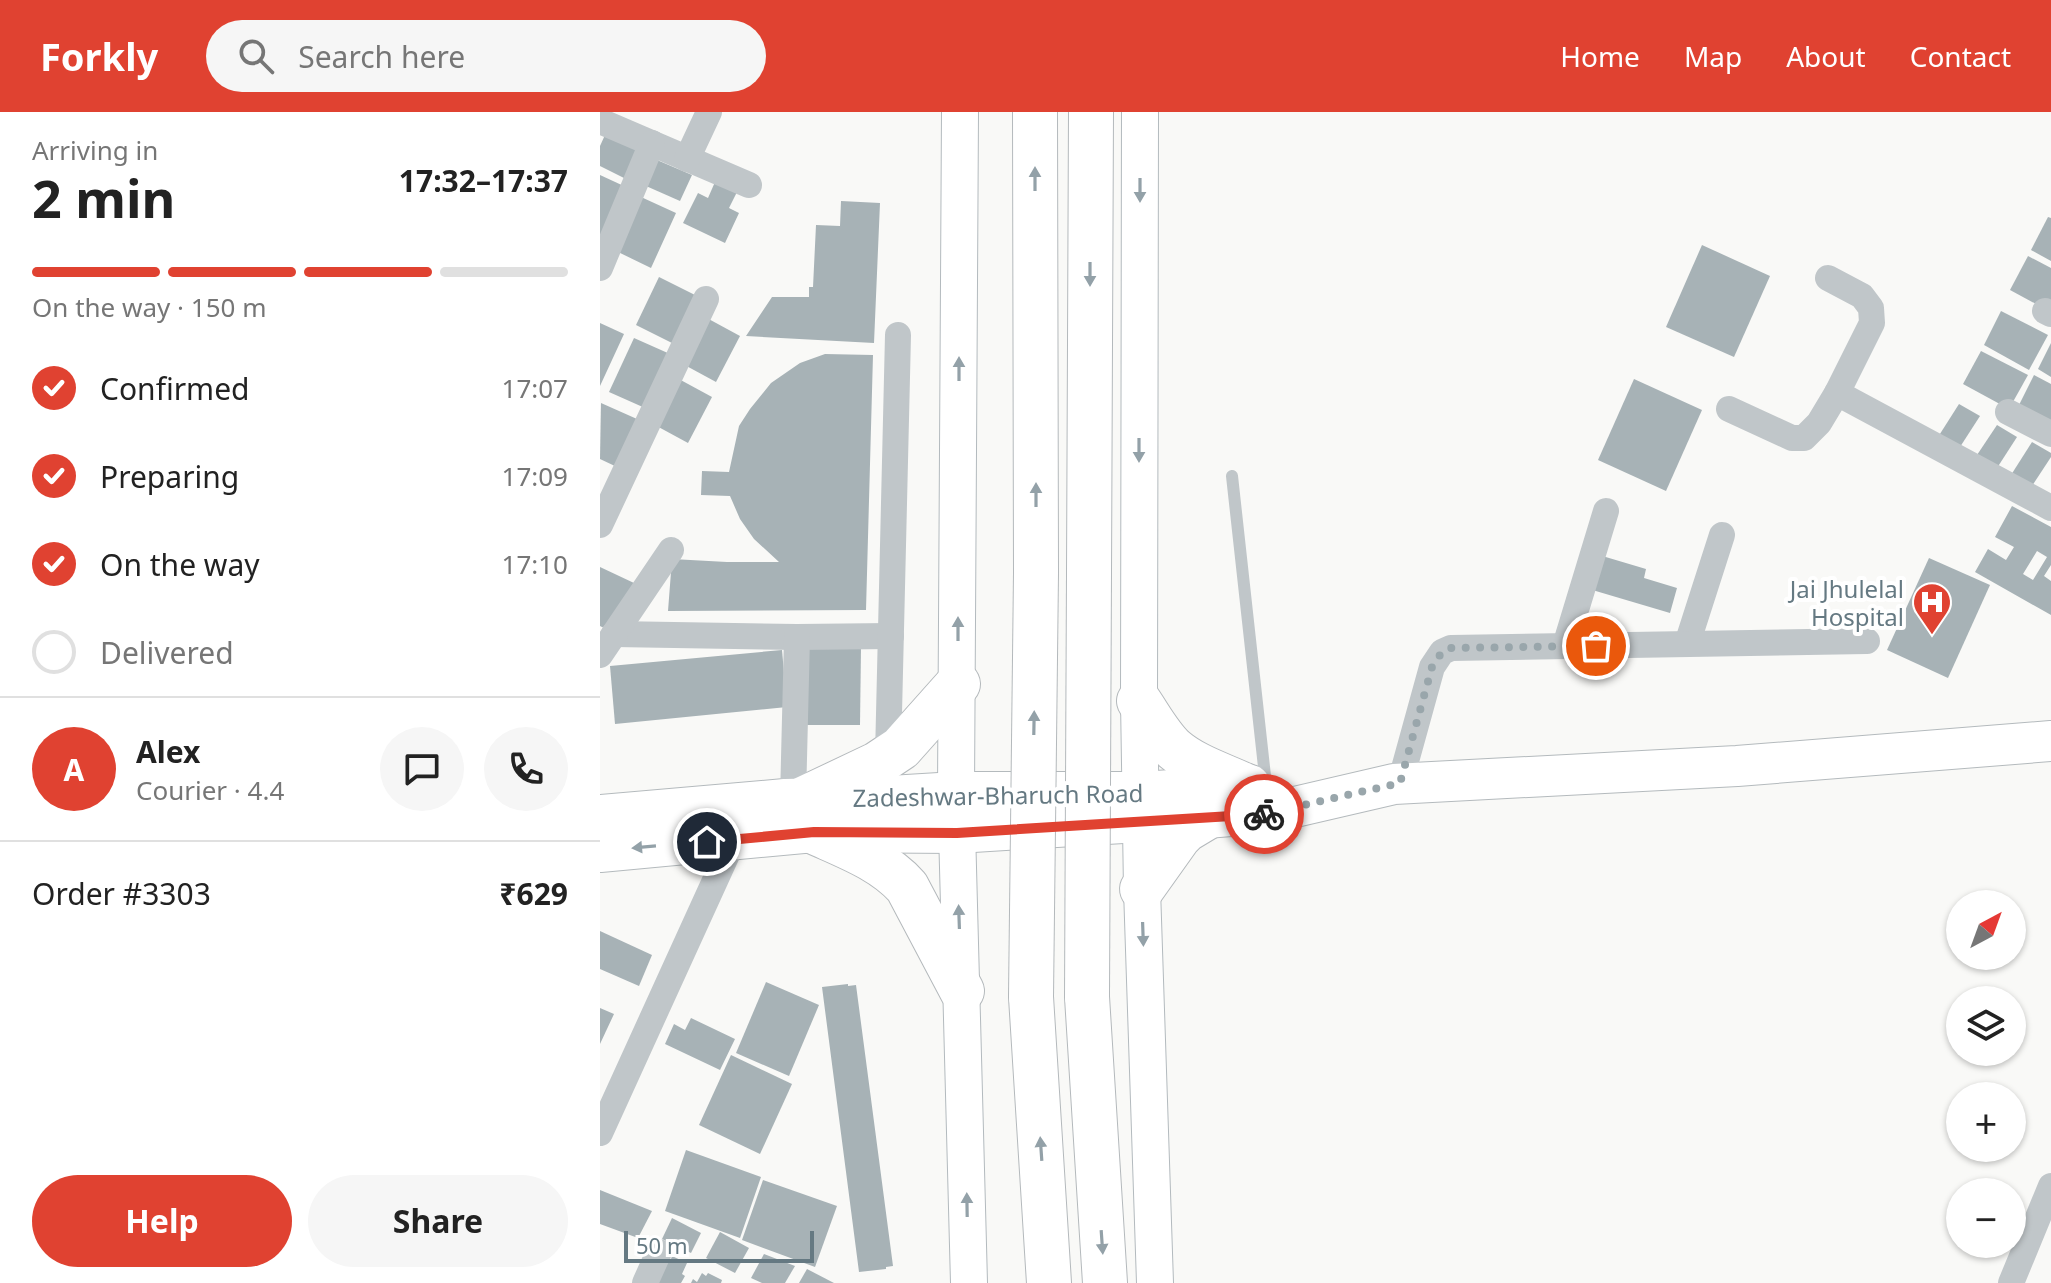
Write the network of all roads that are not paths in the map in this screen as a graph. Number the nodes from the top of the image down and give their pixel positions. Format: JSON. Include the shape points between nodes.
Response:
{"nodes":[{"id":1,"x":709,"y":112,"type":"edge"},
{"id":2,"x":960,"y":112,"type":"edge"},
{"id":3,"x":1035,"y":112,"type":"edge"},
{"id":4,"x":1091,"y":112,"type":"edge"},
{"id":5,"x":1140,"y":112,"type":"edge"},
{"id":6,"x":600,"y":121,"type":"edge"},
{"id":7,"x":652,"y":143,"type":"junction"},
{"id":8,"x":687,"y":159,"type":"junction"},
{"id":9,"x":749,"y":185,"type":"dead end"},
{"id":10,"x":600,"y":268,"type":"edge"},
{"id":11,"x":1828,"y":278,"type":"dead end"},
{"id":12,"x":706,"y":299,"type":"dead end"},
{"id":13,"x":898,"y":335,"type":"dead end"},
{"id":14,"x":1837,"y":393,"type":"junction"},
{"id":15,"x":1729,"y":409,"type":"dead end"},
{"id":16,"x":2008,"y":412,"type":"dead end"},
{"id":17,"x":2051,"y":434,"type":"edge"},
{"id":18,"x":1232,"y":476,"type":"dead end"},
{"id":19,"x":610,"y":477,"type":"edge"},
{"id":20,"x":2051,"y":508,"type":"edge"},
{"id":21,"x":1606,"y":511,"type":"dead end"},
{"id":22,"x":600,"y":525,"type":"edge"},
{"id":23,"x":1722,"y":535,"type":"dead end"},
{"id":24,"x":671,"y":550,"type":"dead end"},
{"id":25,"x":891,"y":636,"type":"junction"},
{"id":26,"x":797,"y":637,"type":"junction"},
{"id":27,"x":1867,"y":641,"type":"dead end"},
{"id":28,"x":607,"y":644,"type":"edge"},
{"id":29,"x":1687,"y":644,"type":"junction"},
{"id":30,"x":1565,"y":646,"type":"junction"},
{"id":31,"x":958,"y":684,"type":"junction"},
{"id":32,"x":1139,"y":701,"type":"junction"},
{"id":33,"x":2051,"y":741,"type":"edge"},
{"id":34,"x":888,"y":756,"type":"junction"},
{"id":35,"x":1397,"y":783,"type":"junction"},
{"id":36,"x":1255,"y":785,"type":"junction"},
{"id":37,"x":956,"y":792,"type":"junction"},
{"id":38,"x":1329,"y":798,"type":"junction"},
{"id":39,"x":1141,"y":807,"type":"junction"},
{"id":40,"x":803,"y":810,"type":"junction"},
{"id":41,"x":600,"y":815,"type":"edge"},
{"id":42,"x":1206,"y":818,"type":"junction"},
{"id":43,"x":957,"y":833,"type":"junction"},
{"id":44,"x":734,"y":839,"type":"junction"},
{"id":45,"x":600,"y":852,"type":"edge"},
{"id":46,"x":1142,"y":889,"type":"junction"},
{"id":47,"x":962,"y":991,"type":"junction"},
{"id":48,"x":1147,"y":1068,"type":"junction"},
{"id":49,"x":600,"y":1133,"type":"edge"},
{"id":50,"x":2051,"y":1186,"type":"edge"},
{"id":51,"x":659,"y":1252,"type":"dead end"},
{"id":52,"x":645,"y":1283,"type":"edge"},
{"id":53,"x":969,"y":1283,"type":"edge"},
{"id":54,"x":1049,"y":1283,"type":"edge"},
{"id":55,"x":1105,"y":1283,"type":"edge"},
{"id":56,"x":1155,"y":1283,"type":"edge"},
{"id":57,"x":1173,"y":1283,"type":"edge"},
{"id":58,"x":2011,"y":1283,"type":"edge"}],
"edges":[{"from":1,"to":8,"type":"street"},
{"from":31,"to":2,"type":"street","one_way":true},
{"from":54,"to":3,"type":"highway","one_way":true,"bridge":true,"via":[[1031,997]]},
{"from":4,"to":55,"type":"highway","one_way":true,"bridge":true,"via":[[1087,997]]},
{"from":5,"to":32,"type":"street","one_way":true},
{"from":6,"to":7,"type":"street"},
{"from":7,"to":8,"type":"street"},
{"from":7,"to":10,"type":"street"},
{"from":8,"to":9,"type":"street"},
{"from":11,"to":14,"type":"street","via":[[1862,296],[1871,308],[1872,323]]},
{"from":12,"to":19,"type":"street"},
{"from":13,"to":25,"type":"street"},
{"from":14,"to":15,"type":"street","via":[[1804,438],[1792,438]]},
{"from":14,"to":20,"type":"street"},
{"from":16,"to":17,"type":"street"},
{"from":18,"to":36,"type":"lane"},
{"from":19,"to":22,"type":"street"},
{"from":21,"to":30,"type":"street"},
{"from":23,"to":29,"type":"street"},
{"from":24,"to":28,"type":"street"},
{"from":25,"to":26,"type":"street"},
{"from":25,"to":34,"type":"street"},
{"from":26,"to":28,"type":"street"},
{"from":26,"to":40,"type":"street"},
{"from":27,"to":29,"type":"street"},
{"from":29,"to":30,"type":"street"},
{"from":30,"to":35,"type":"street","via":[[1442,652],[1432,667]]},
{"from":31,"to":34,"type":"highway"},
{"from":31,"to":37,"type":"street"},
{"from":32,"to":36,"type":"highway","via":[[1174,748],[1199,765]]},
{"from":32,"to":39,"type":"street"},
{"from":33,"to":35,"type":"main road","name":"Zadeshwar-Bharuch Road","via":[[1737,766]]},
{"from":34,"to":40,"type":"highway"},
{"from":35,"to":38,"type":"main road","name":"Zadeshwar-Bharuch Road"},
{"from":36,"to":38,"type":"main road","name":"Zadeshwar-Bharuch Road"},
{"from":36,"to":39,"type":"main road","name":"Zadeshwar-Bharuch Road"},
{"from":37,"to":39,"type":"main road","name":"Zadeshwar-Bharuch Road"},
{"from":37,"to":40,"type":"main road","name":"Zadeshwar-Bharuch Road"},
{"from":37,"to":43,"type":"street"},
{"from":38,"to":42,"type":"main road","via":[[1269,813]]},
{"from":39,"to":42,"type":"main road"},
{"from":39,"to":43,"type":"main road","name":"Zadeshwar-Bharuch Road"},
{"from":39,"to":46,"type":"street"},
{"from":40,"to":41,"type":"main road","name":"Zadeshwar-Bharuch Road"},
{"from":40,"to":43,"type":"main road","name":"Zadeshwar-Bharuch Road"},
{"from":40,"to":44,"type":"main road","name":"Zadeshwar-Bharuch Road"},
{"from":40,"to":47,"type":"highway","via":[[897,875]]},
{"from":42,"to":46,"type":"highway","via":[[1179,837]]},
{"from":47,"to":43,"type":"street","one_way":true},
{"from":44,"to":45,"type":"main road","name":"Zadeshwar-Bharuch Road","one_way":true},
{"from":44,"to":49,"type":"street"},
{"from":46,"to":48,"type":"street","one_way":true},
{"from":53,"to":47,"type":"street","one_way":true},
{"from":48,"to":56,"type":"street"},
{"from":48,"to":57,"type":"street"},
{"from":50,"to":58,"type":"street"},
{"from":51,"to":52,"type":"street"}]}
